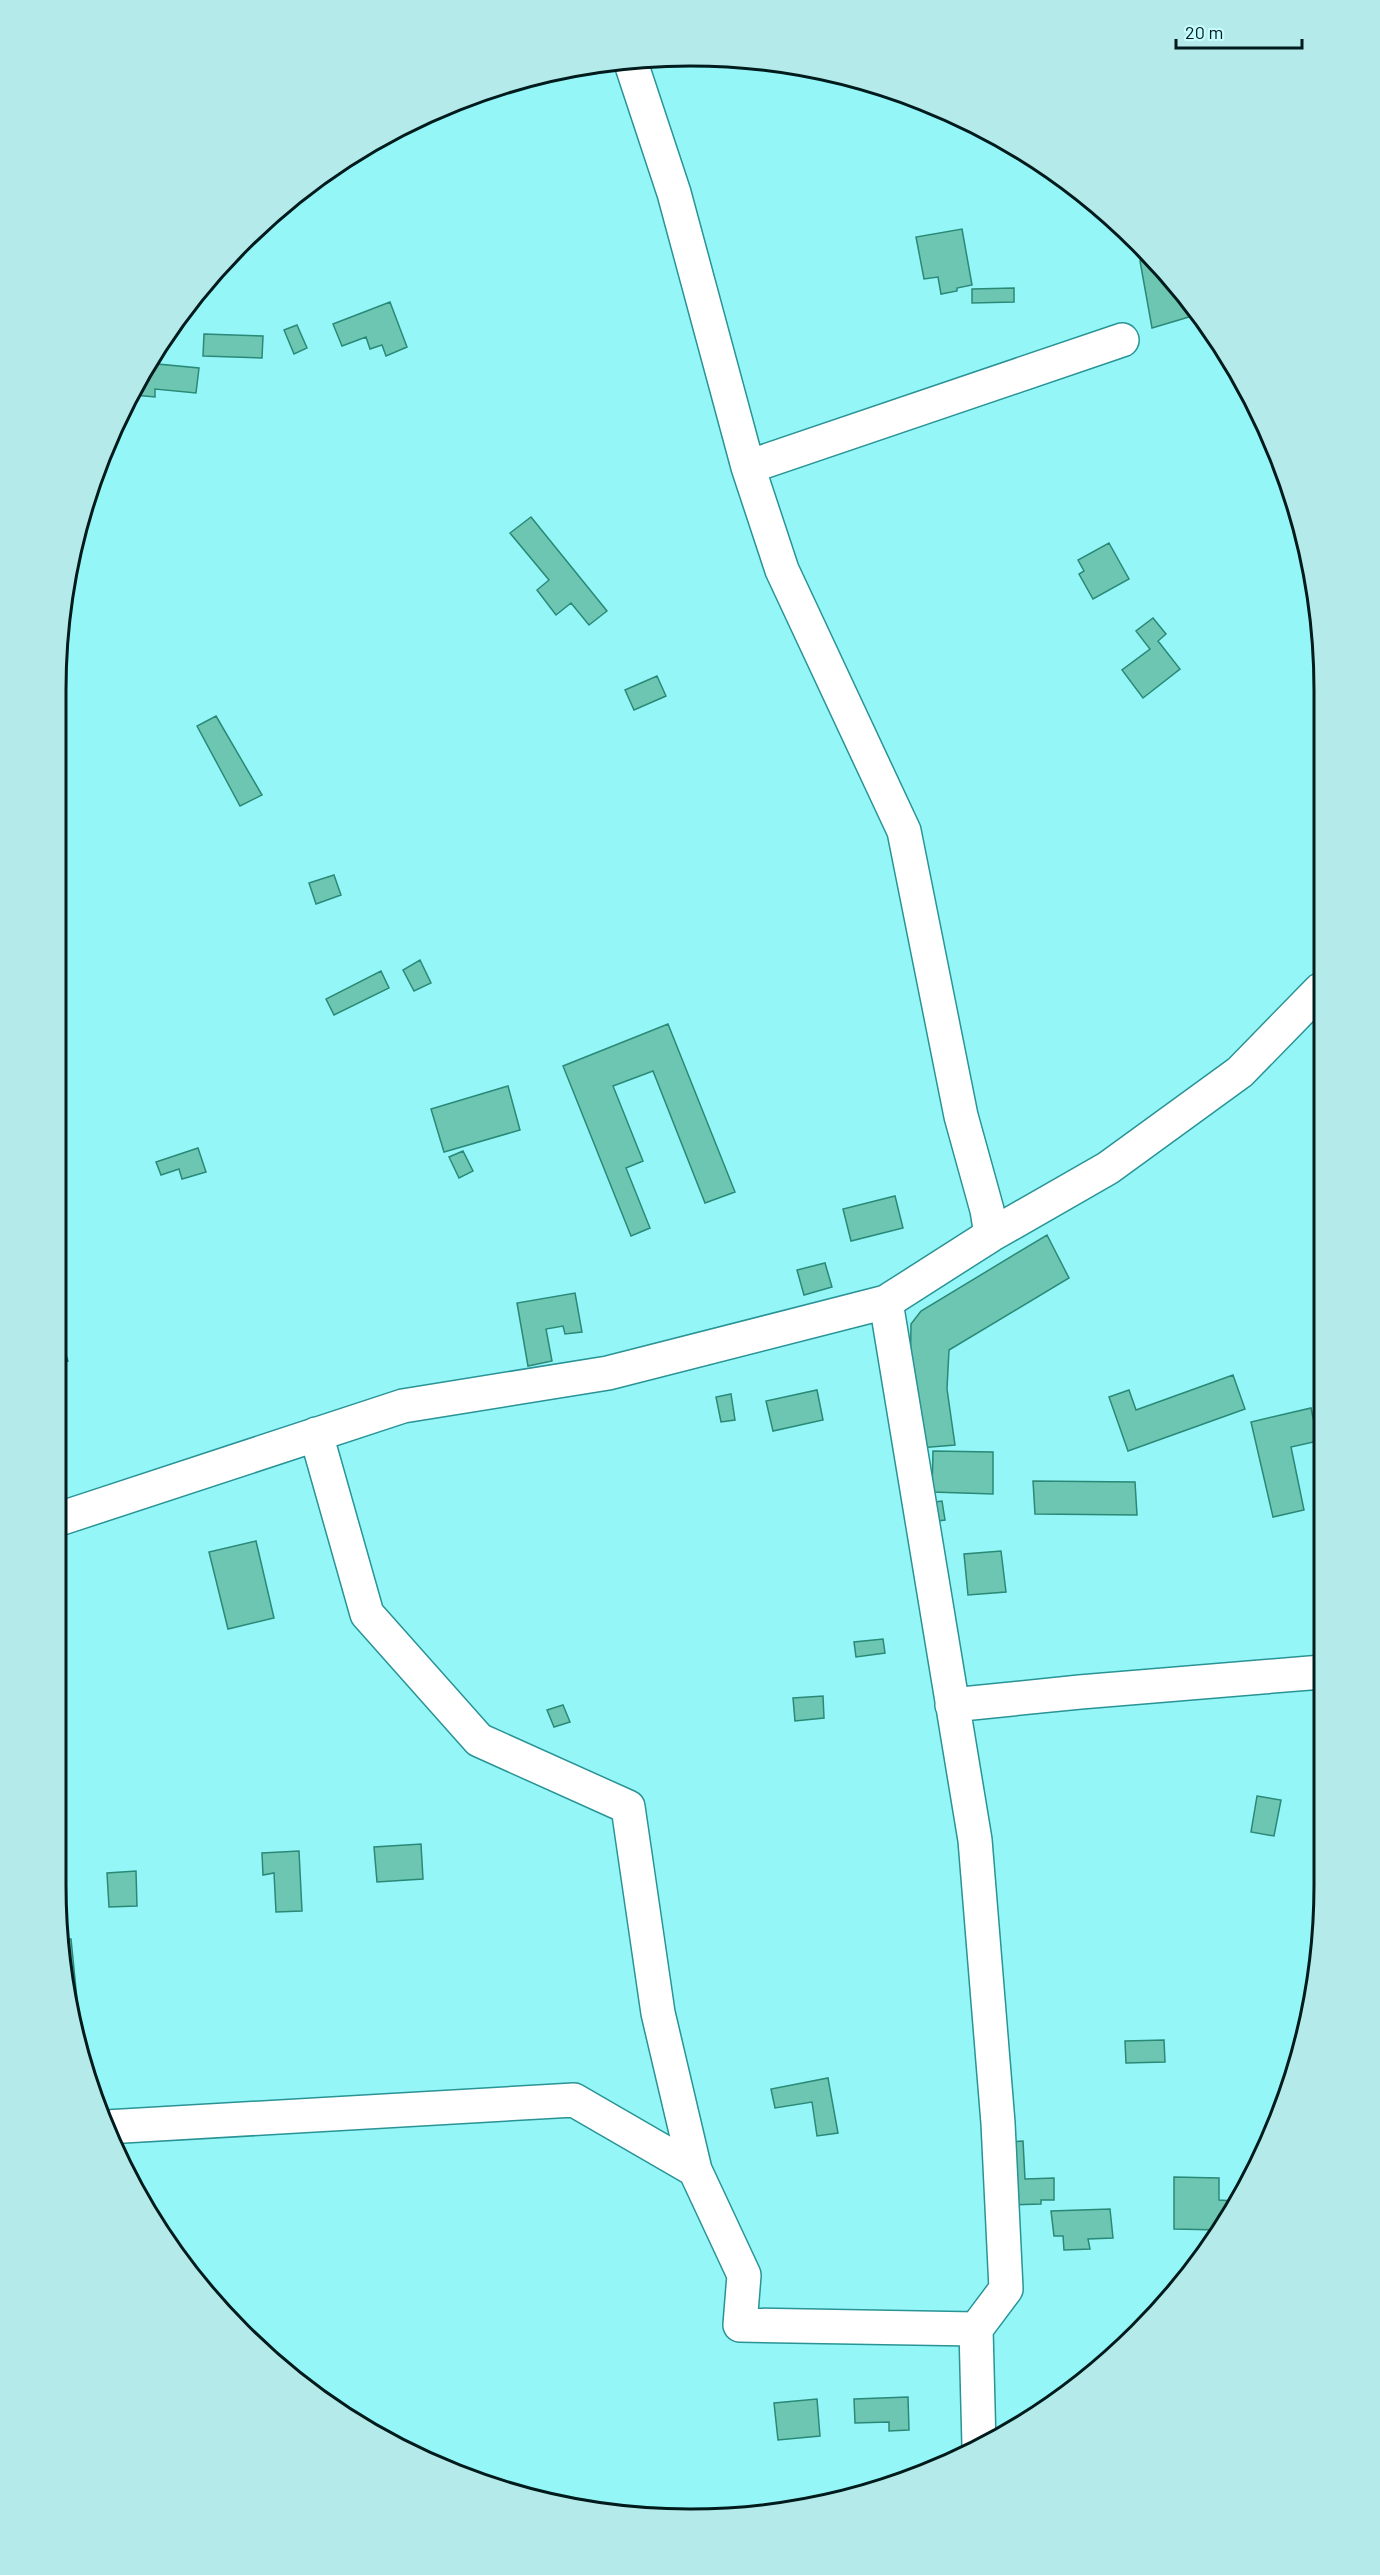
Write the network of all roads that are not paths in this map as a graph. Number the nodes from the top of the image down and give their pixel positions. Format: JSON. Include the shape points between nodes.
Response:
{"nodes":[{"id":1,"x":633,"y":69,"type":"edge"},
{"id":2,"x":1122,"y":340,"type":"dead end"},
{"id":3,"x":748,"y":467,"type":"junction"},
{"id":4,"x":1314,"y":996,"type":"edge"},
{"id":5,"x":991,"y":1235,"type":"junction"},
{"id":6,"x":886,"y":1302,"type":"junction"},
{"id":7,"x":316,"y":1434,"type":"junction"},
{"id":8,"x":66,"y":1517,"type":"edge"},
{"id":9,"x":1314,"y":1673,"type":"edge"},
{"id":10,"x":952,"y":1705,"type":"junction"},
{"id":11,"x":114,"y":2127,"type":"edge"},
{"id":12,"x":694,"y":2170,"type":"junction"},
{"id":13,"x":976,"y":2329,"type":"junction"},
{"id":14,"x":979,"y":2438,"type":"edge"}],
"edges":[{"from":1,"to":3,"type":"street","via":[[674,193]]},
{"from":2,"to":3,"type":"street"},
{"from":3,"to":5,"type":"street","via":[[782,570],[904,831],[962,1116]]},
{"from":4,"to":5,"type":"street","via":[[1240,1072],[1108,1168]]},
{"from":5,"to":6,"type":"street"},
{"from":6,"to":7,"type":"street","via":[[608,1373],[404,1406]]},
{"from":6,"to":10,"type":"street"},
{"from":7,"to":8,"type":"street"},
{"from":7,"to":12,"type":"street","via":[[367,1614],[480,1740],[628,1808],[658,2013]]},
{"from":9,"to":10,"type":"street"},
{"from":10,"to":13,"type":"street","via":[[975,1840],[998,2123],[1006,2289]]},
{"from":11,"to":12,"type":"street","via":[[574,2100]]},
{"from":12,"to":13,"type":"street","via":[[744,2275],[740,2325]]},
{"from":13,"to":14,"type":"street"}]}
